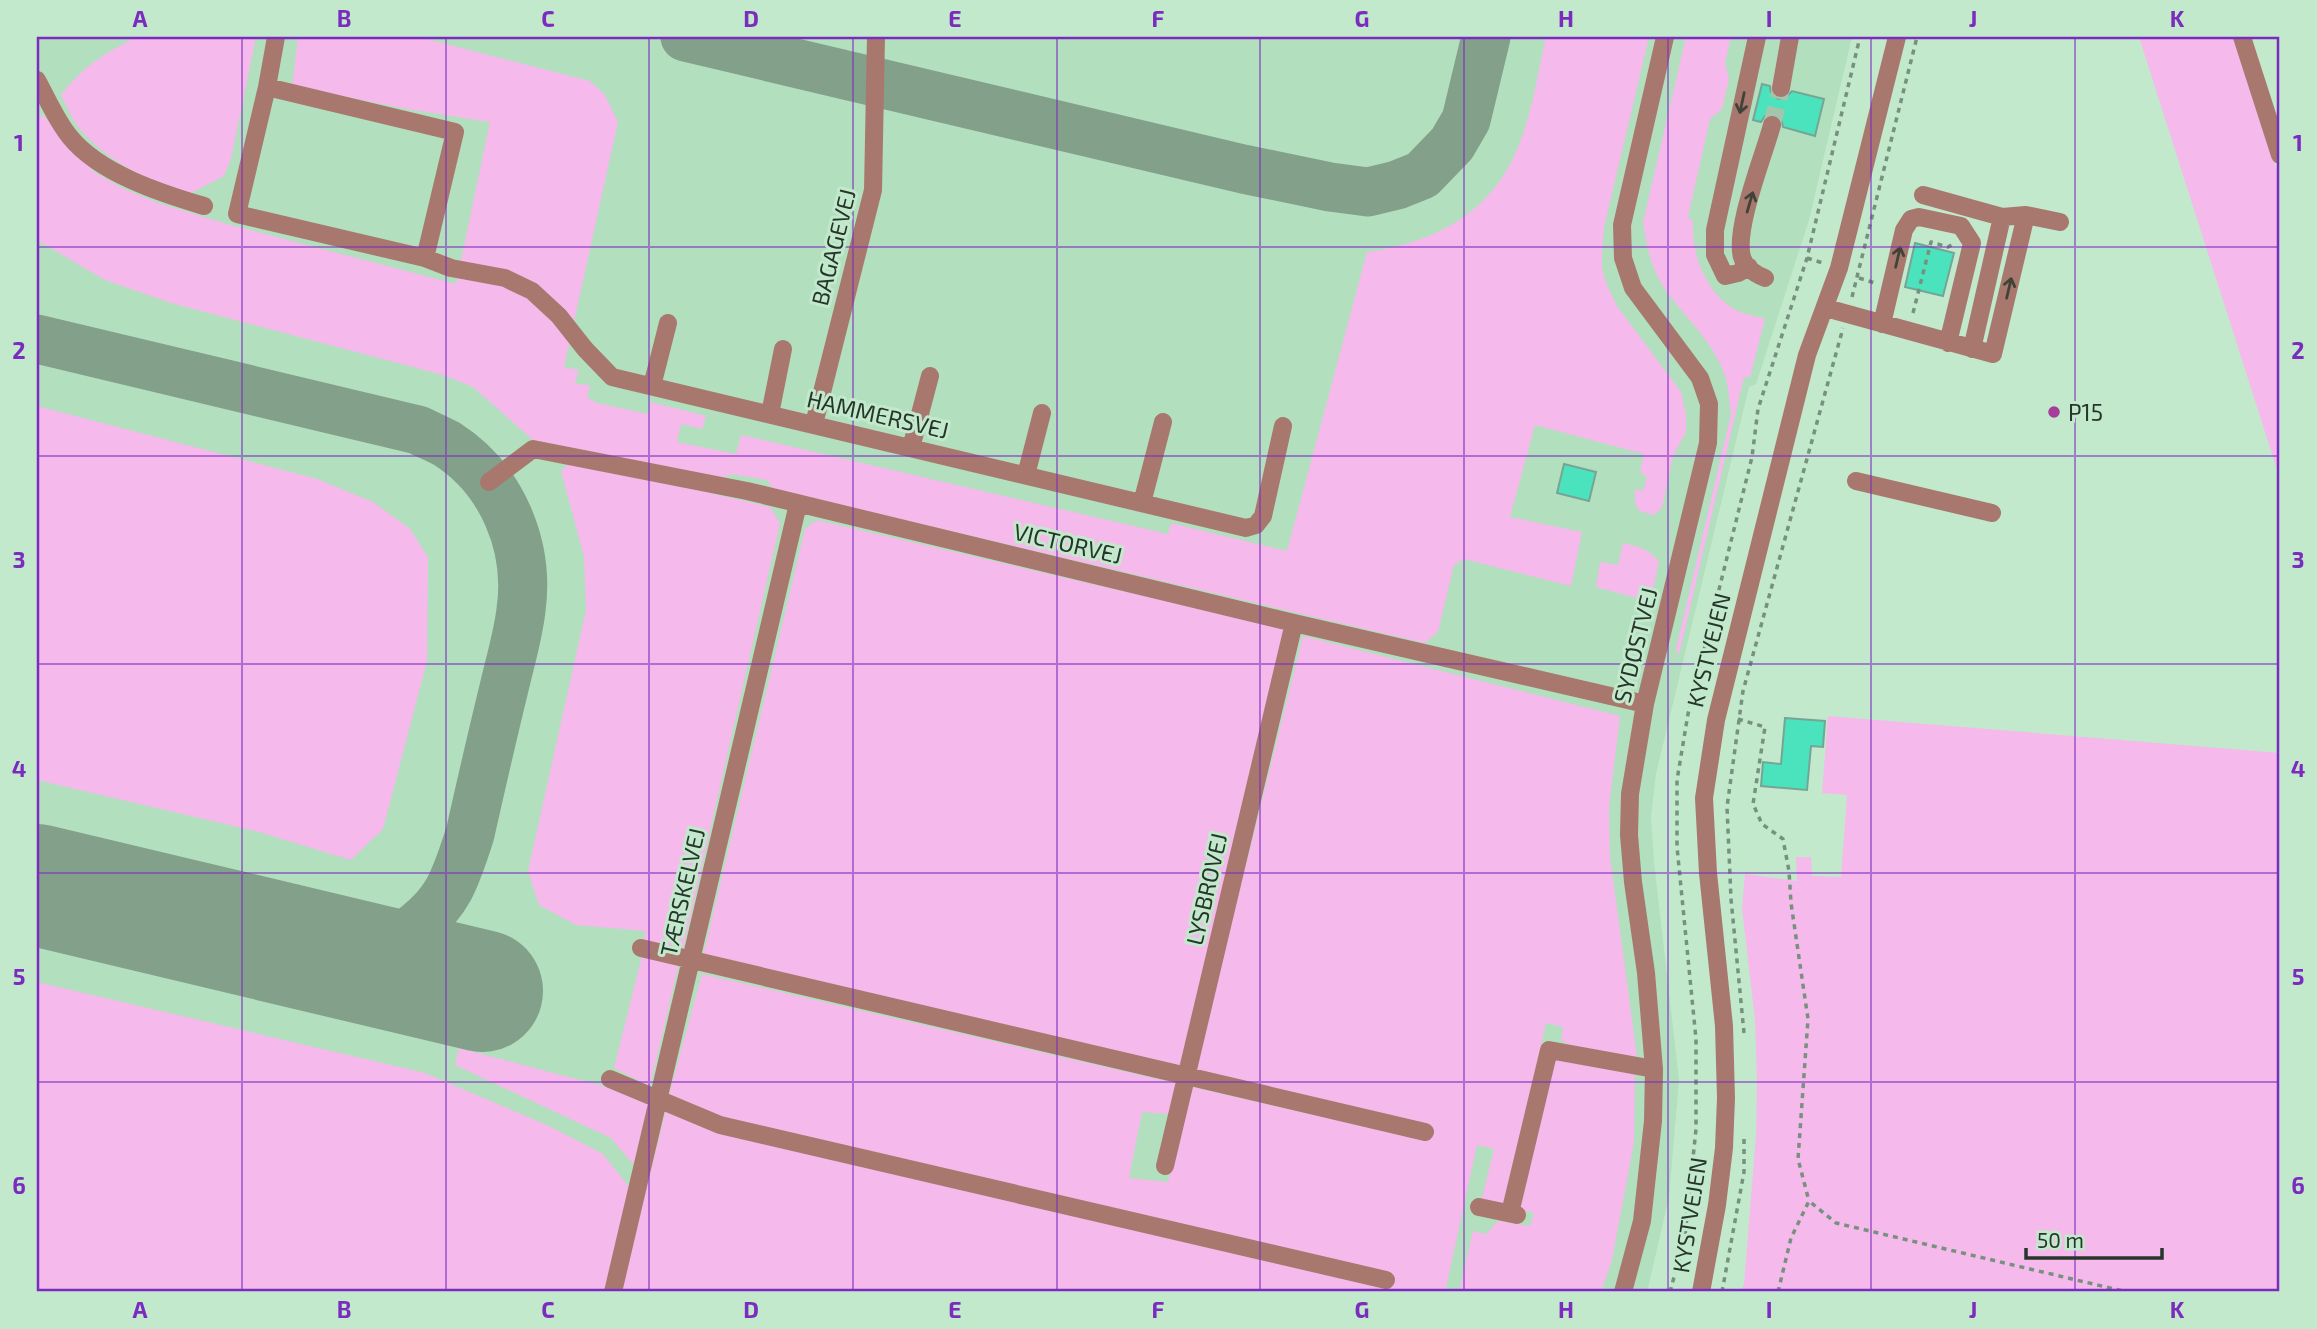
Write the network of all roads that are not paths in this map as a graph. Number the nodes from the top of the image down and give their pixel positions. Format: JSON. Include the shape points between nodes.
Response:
{"nodes":[{"id":1,"x":276,"y":37,"type":"edge"},
{"id":2,"x":876,"y":37,"type":"edge"},
{"id":3,"x":1665,"y":37,"type":"edge"},
{"id":4,"x":1757,"y":37,"type":"edge"},
{"id":5,"x":1790,"y":37,"type":"edge"},
{"id":6,"x":1897,"y":37,"type":"edge"},
{"id":7,"x":2242,"y":37,"type":"edge"},
{"id":8,"x":37,"y":80,"type":"edge"},
{"id":9,"x":267,"y":87,"type":"junction"},
{"id":10,"x":1781,"y":88,"type":"tunnel mouth"},
{"id":11,"x":1772,"y":125,"type":"tunnel mouth"},
{"id":12,"x":2280,"y":155,"type":"edge"},
{"id":13,"x":1923,"y":195,"type":"dead end"},
{"id":14,"x":204,"y":206,"type":"dead end"},
{"id":15,"x":2026,"y":215,"type":"junction"},
{"id":16,"x":2002,"y":217,"type":"junction"},
{"id":17,"x":2060,"y":222,"type":"dead end"},
{"id":18,"x":425,"y":258,"type":"junction"},
{"id":19,"x":1749,"y":267,"type":"junction"},
{"id":20,"x":1765,"y":278,"type":"dead end"},
{"id":21,"x":1826,"y":308,"type":"junction"},
{"id":22,"x":668,"y":323,"type":"dead end"},
{"id":23,"x":1882,"y":324,"type":"junction"},
{"id":24,"x":1948,"y":343,"type":"junction"},
{"id":25,"x":783,"y":349,"type":"dead end"},
{"id":26,"x":1972,"y":349,"type":"junction"},
{"id":27,"x":930,"y":376,"type":"dead end"},
{"id":28,"x":652,"y":386,"type":"junction"},
{"id":29,"x":1042,"y":413,"type":"dead end"},
{"id":30,"x":770,"y":414,"type":"junction"},
{"id":31,"x":1163,"y":422,"type":"dead end"},
{"id":32,"x":814,"y":424,"type":"junction"},
{"id":33,"x":1283,"y":426,"type":"dead end"},
{"id":34,"x":911,"y":448,"type":"junction"},
{"id":35,"x":1026,"y":475,"type":"junction"},
{"id":36,"x":1856,"y":481,"type":"dead end"},
{"id":37,"x":489,"y":482,"type":"dead end"},
{"id":38,"x":1142,"y":503,"type":"junction"},
{"id":39,"x":798,"y":504,"type":"junction"},
{"id":40,"x":1992,"y":513,"type":"dead end"},
{"id":41,"x":1294,"y":623,"type":"junction"},
{"id":42,"x":1646,"y":704,"type":"junction"},
{"id":43,"x":641,"y":948,"type":"dead end"},
{"id":44,"x":691,"y":961,"type":"junction"},
{"id":45,"x":1654,"y":1069,"type":"junction"},
{"id":46,"x":1186,"y":1077,"type":"junction"},
{"id":47,"x":610,"y":1079,"type":"dead end"},
{"id":48,"x":658,"y":1098,"type":"junction"},
{"id":49,"x":1425,"y":1132,"type":"dead end"},
{"id":50,"x":1165,"y":1166,"type":"dead end"},
{"id":51,"x":1479,"y":1207,"type":"dead end"},
{"id":52,"x":1386,"y":1280,"type":"dead end"},
{"id":53,"x":613,"y":1292,"type":"edge"},
{"id":54,"x":1623,"y":1292,"type":"edge"},
{"id":55,"x":1701,"y":1292,"type":"edge"}],
"edges":[{"from":1,"to":9,"type":"street"},
{"from":2,"to":32,"type":"street","name":"BAGAGEVEJ","via":[[873,190]]},
{"from":3,"to":42,"type":"street","name":"SYDØSTVEJ","via":[[1622,225],[1623,258],[1633,288],[1700,378],[1709,404],[1708,443]]},
{"from":4,"to":19,"type":"street","one_way":true,"via":[[1715,230],[1715,255],[1725,276]]},
{"from":5,"to":10,"type":"street"},
{"from":6,"to":21,"type":"street","name":"KYSTVEJEN"},
{"from":7,"to":12,"type":"street"},
{"from":8,"to":14,"type":"street","via":[[70,137],[99,162],[147,188]]},
{"from":9,"to":18,"type":"street","via":[[455,132]]},
{"from":9,"to":18,"type":"street","name":"HAMMERSVEJ","via":[[237,214]]},
{"from":19,"to":11,"type":"street","one_way":true,"via":[[1742,258],[1741,232]]},
{"from":13,"to":16,"type":"street"},
{"from":15,"to":16,"type":"street"},
{"from":15,"to":17,"type":"street"},
{"from":26,"to":15,"type":"street","one_way":true,"via":[[1993,354]]},
{"from":16,"to":26,"type":"street"},
{"from":18,"to":28,"type":"street","name":"HAMMERSVEJ","via":[[505,278],[532,291],[612,377]]},
{"from":19,"to":20,"type":"street"},
{"from":21,"to":23,"type":"street"},
{"from":21,"to":55,"type":"street","name":"KYSTVEJEN","via":[[1807,355],[1717,713],[1704,798],[1726,1098],[1717,1205]]},
{"from":22,"to":28,"type":"street"},
{"from":23,"to":24,"type":"street"},
{"from":23,"to":24,"type":"street","one_way":true,"via":[[1904,230],[1911,219],[1919,216],[1961,226],[1972,243]]},
{"from":24,"to":26,"type":"street"},
{"from":25,"to":30,"type":"street"},
{"from":27,"to":34,"type":"street"},
{"from":28,"to":30,"type":"street","name":"HAMMERSVEJ"},
{"from":29,"to":35,"type":"street"},
{"from":30,"to":32,"type":"street","name":"HAMMERSVEJ"},
{"from":31,"to":38,"type":"street"},
{"from":32,"to":34,"type":"street","name":"HAMMERSVEJ"},
{"from":33,"to":38,"type":"street","name":"HAMMERSVEJ","via":[[1263,516],[1256,525],[1246,528]]},
{"from":34,"to":35,"type":"street","name":"HAMMERSVEJ"},
{"from":35,"to":38,"type":"street","name":"HAMMERSVEJ"},
{"from":36,"to":40,"type":"street"},
{"from":37,"to":39,"type":"street","name":"VICTORVEJ","via":[[534,449]]},
{"from":39,"to":41,"type":"street","name":"VICTORVEJ"},
{"from":39,"to":44,"type":"street","name":"TÆRSKELVEJ"},
{"from":41,"to":42,"type":"street","name":"VICTORVEJ"},
{"from":41,"to":46,"type":"street","name":"LYSBROVEJ"},
{"from":42,"to":45,"type":"street","name":"SYDØSTVEJ","via":[[1630,794],[1629,835]]},
{"from":43,"to":44,"type":"street"},
{"from":44,"to":46,"type":"street"},
{"from":44,"to":48,"type":"street","name":"TÆRSKELVEJ"},
{"from":45,"to":51,"type":"street","via":[[1549,1049],[1513,1214]]},
{"from":45,"to":54,"type":"street","name":"SYDØSTVEJ","via":[[1654,1121],[1642,1221]]},
{"from":46,"to":49,"type":"street"},
{"from":46,"to":50,"type":"street","name":"LYSBROVEJ"},
{"from":47,"to":48,"type":"street"},
{"from":48,"to":52,"type":"street","via":[[720,1125]]},
{"from":48,"to":53,"type":"street","name":"TÆRSKELVEJ"}]}
